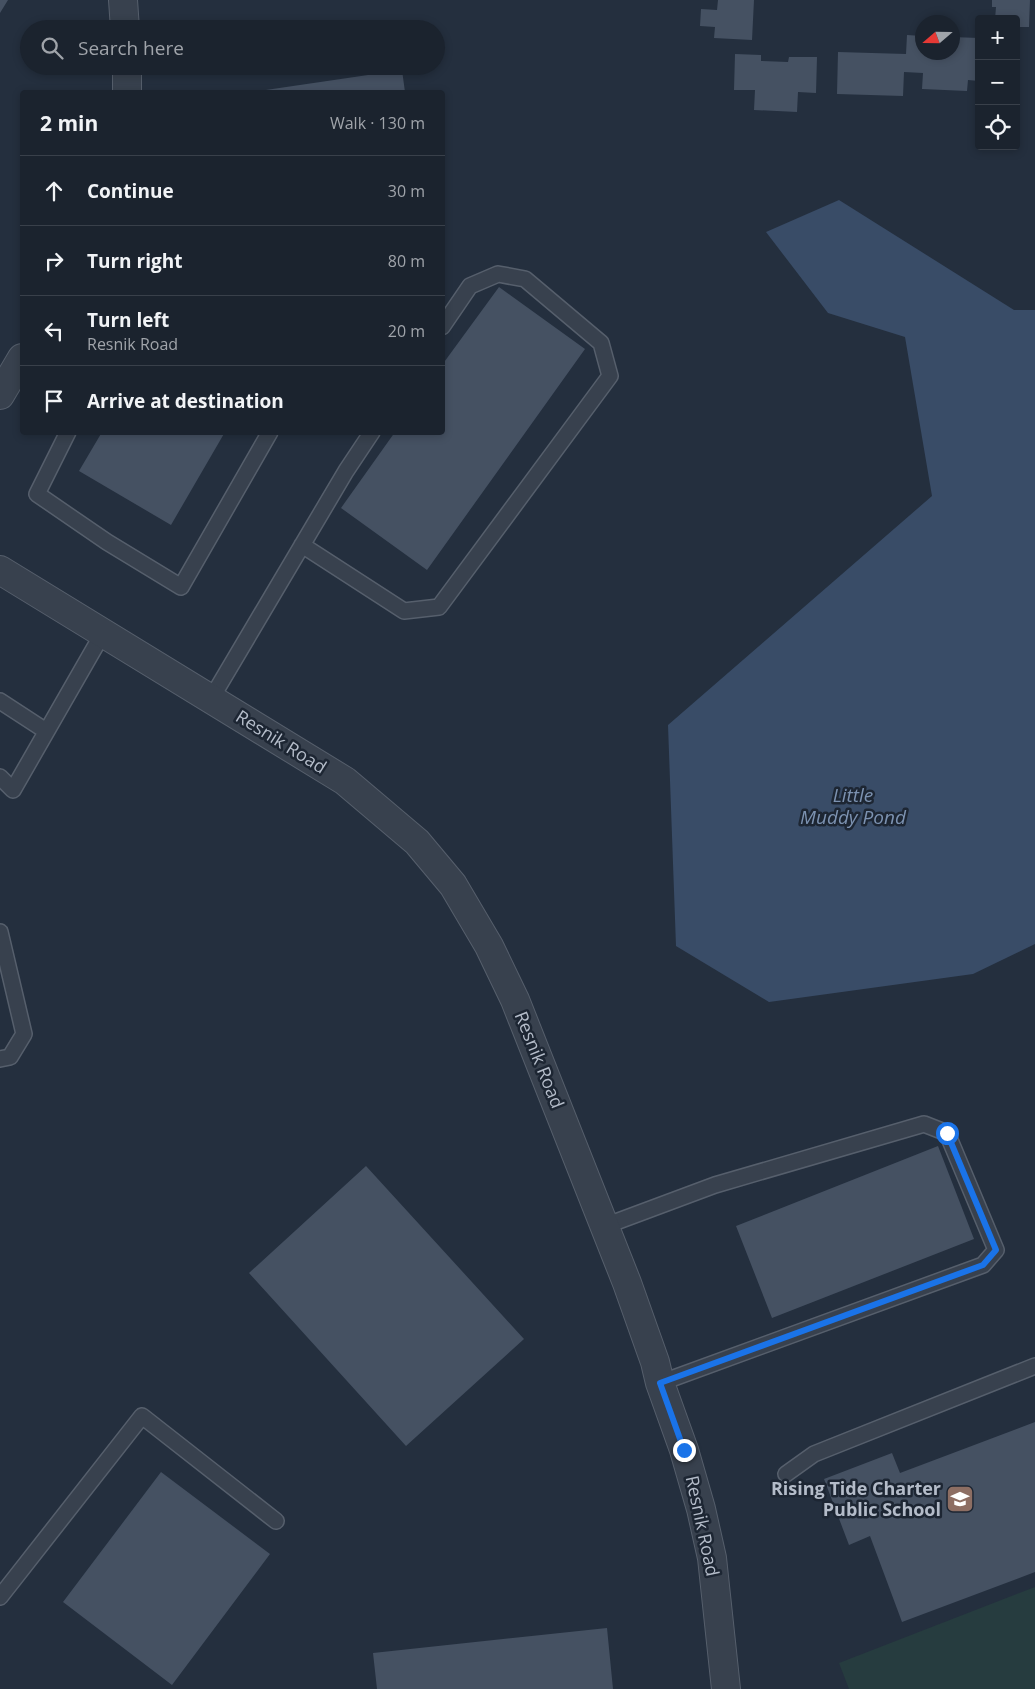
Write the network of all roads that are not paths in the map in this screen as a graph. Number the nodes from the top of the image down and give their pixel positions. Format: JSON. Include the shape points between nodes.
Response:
{"nodes":[{"id":1,"x":123,"y":0,"type":"edge"},
{"id":2,"x":124,"y":20,"type":"edge"},
{"id":3,"x":127,"y":75,"type":"edge"},
{"id":4,"x":127,"y":90,"type":"edge"},
{"id":5,"x":445,"y":324,"type":"edge"},
{"id":6,"x":20,"y":361,"type":"edge"},
{"id":7,"x":0,"y":395,"type":"edge"},
{"id":8,"x":66,"y":435,"type":"edge"},
{"id":9,"x":268,"y":435,"type":"edge"},
{"id":10,"x":370,"y":435,"type":"edge"},
{"id":11,"x":302,"y":545,"type":"junction"},
{"id":12,"x":0,"y":570,"type":"edge"},
{"id":13,"x":102,"y":633,"type":"junction"},
{"id":14,"x":211,"y":699,"type":"junction"},
{"id":15,"x":0,"y":701,"type":"edge"},
{"id":16,"x":46,"y":731,"type":"junction"},
{"id":17,"x":0,"y":777,"type":"edge"},
{"id":18,"x":0,"y":932,"type":"edge"},
{"id":19,"x":0,"y":1059,"type":"edge"},
{"id":20,"x":605,"y":1226,"type":"junction"},
{"id":21,"x":1035,"y":1366,"type":"edge"},
{"id":22,"x":660,"y":1383,"type":"junction"},
{"id":23,"x":786,"y":1474,"type":"dead end"},
{"id":24,"x":276,"y":1520,"type":"dead end"},
{"id":25,"x":0,"y":1597,"type":"edge"},
{"id":26,"x":726,"y":1689,"type":"edge"}],
"edges":[{"from":1,"to":2,"type":"street"},
{"from":3,"to":4,"type":"street"},
{"from":5,"to":11,"type":"lane","via":[[470,286],[498,274],[525,279],[601,343],[610,376],[439,607],[404,611]]},
{"from":6,"to":7,"type":"street"},
{"from":8,"to":9,"type":"lane","via":[[37,494],[107,542],[181,586]]},
{"from":10,"to":11,"type":"lane"},
{"from":11,"to":14,"type":"lane"},
{"from":12,"to":13,"type":"street","name":"Resnik Road"},
{"from":13,"to":14,"type":"street","name":"Resnik Road"},
{"from":13,"to":16,"type":"lane"},
{"from":14,"to":20,"type":"street","name":"Resnik Road","via":[[345,781],[417,842],[453,885],[489,946],[515,1000]]},
{"from":15,"to":16,"type":"lane"},
{"from":16,"to":17,"type":"lane","via":[[13,790]]},
{"from":18,"to":19,"type":"lane","via":[[24,1034],[10,1057]]},
{"from":20,"to":22,"type":"street","name":"Resnik Road"},
{"from":20,"to":22,"type":"lane","via":[[715,1185],[924,1124],[947,1133],[996,1250],[983,1265]]},
{"from":21,"to":23,"type":"lane","via":[[814,1454]]},
{"from":22,"to":26,"type":"street","name":"Resnik Road","via":[[684,1450],[712,1558]]},
{"from":24,"to":25,"type":"lane","via":[[142,1416]]}]}
